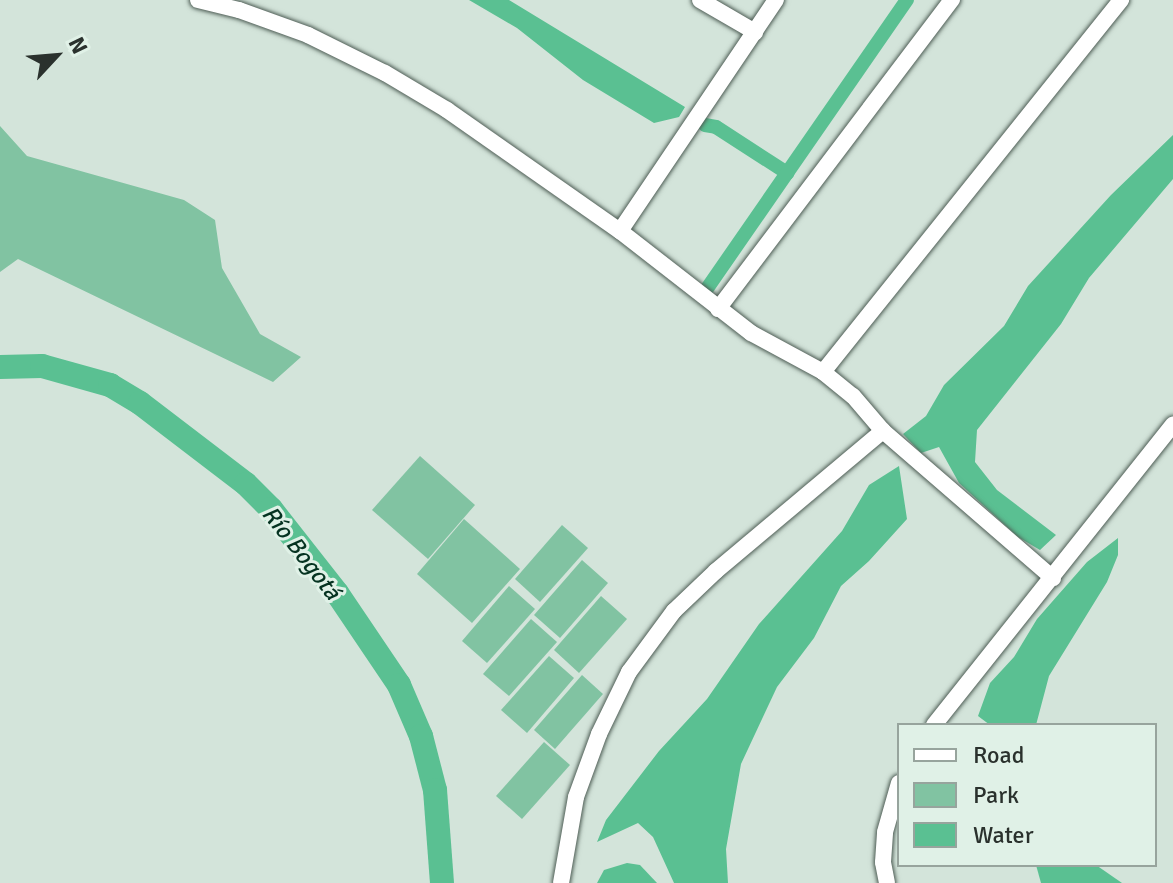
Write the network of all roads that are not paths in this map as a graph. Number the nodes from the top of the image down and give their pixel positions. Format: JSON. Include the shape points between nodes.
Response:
{"nodes":[{"id":1,"x":198,"y":0,"type":"edge"},
{"id":2,"x":700,"y":0,"type":"edge"},
{"id":3,"x":776,"y":0,"type":"edge"},
{"id":4,"x":952,"y":0,"type":"edge"},
{"id":5,"x":1121,"y":0,"type":"edge"},
{"id":6,"x":755,"y":32,"type":"junction"},
{"id":7,"x":620,"y":231,"type":"junction"},
{"id":8,"x":718,"y":309,"type":"junction"},
{"id":9,"x":823,"y":372,"type":"junction"},
{"id":10,"x":1173,"y":424,"type":"edge"},
{"id":11,"x":883,"y":431,"type":"junction"},
{"id":12,"x":1053,"y":578,"type":"junction"},
{"id":13,"x":936,"y":723,"type":"edge"},
{"id":14,"x":897,"y":790,"type":"edge"},
{"id":15,"x":561,"y":883,"type":"edge"},
{"id":16,"x":887,"y":883,"type":"edge"}],
"edges":[{"from":1,"to":7,"type":"street","via":[[308,35],[385,73]]},
{"from":2,"to":6,"type":"street"},
{"from":3,"to":6,"type":"street"},
{"from":4,"to":8,"type":"street"},
{"from":5,"to":9,"type":"street"},
{"from":6,"to":7,"type":"street"},
{"from":7,"to":8,"type":"street"},
{"from":8,"to":9,"type":"street"},
{"from":9,"to":11,"type":"street"},
{"from":10,"to":12,"type":"street"},
{"from":11,"to":12,"type":"street"},
{"from":11,"to":15,"type":"street","via":[[716,571],[674,611],[629,672],[576,797]]},
{"from":12,"to":13,"type":"street"},
{"from":14,"to":16,"type":"street","via":[[885,832]]}]}
